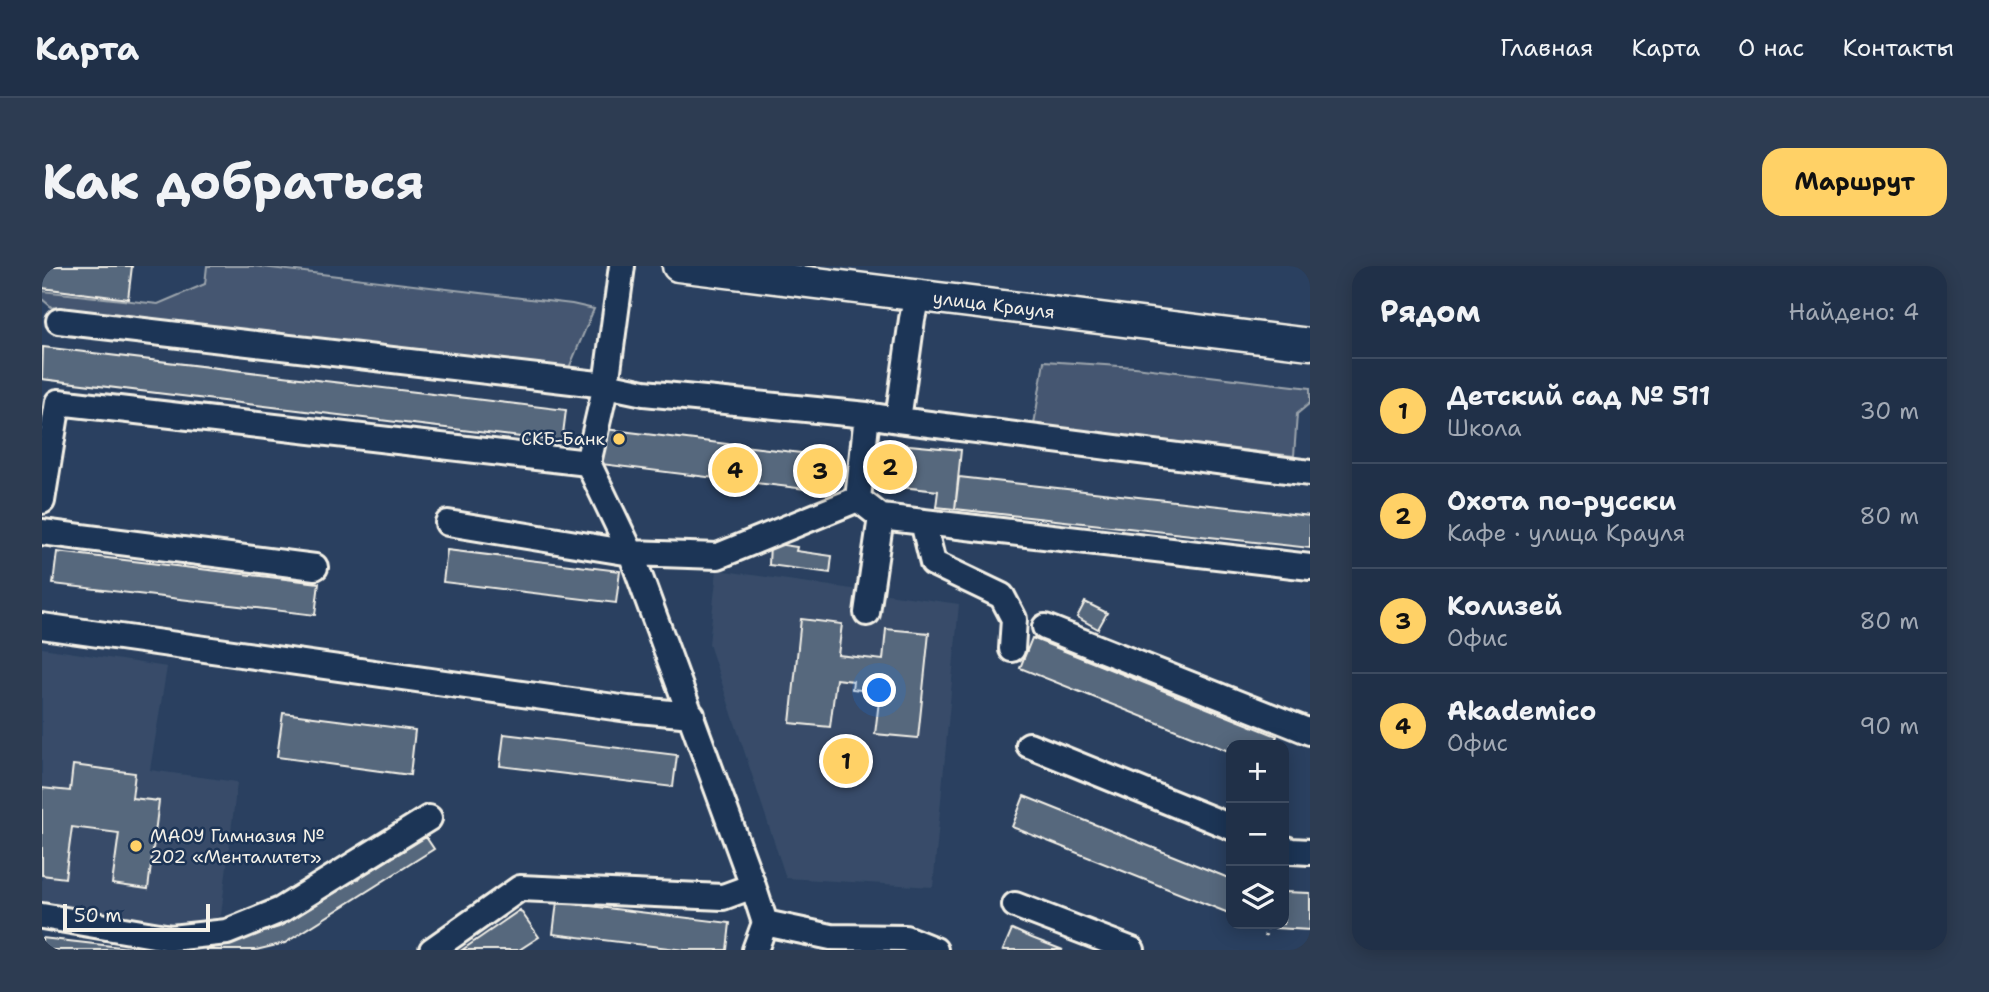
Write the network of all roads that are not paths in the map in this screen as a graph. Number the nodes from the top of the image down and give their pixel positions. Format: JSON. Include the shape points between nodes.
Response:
{"nodes":[{"id":1,"x":622,"y":266,"type":"edge"},
{"id":2,"x":678,"y":266,"type":"edge"},
{"id":3,"x":917,"y":296,"type":"junction"},
{"id":4,"x":59,"y":321,"type":"dead end"},
{"id":5,"x":1310,"y":344,"type":"edge"},
{"id":6,"x":606,"y":385,"type":"junction"},
{"id":7,"x":867,"y":415,"type":"junction"},
{"id":8,"x":898,"y":420,"type":"junction"},
{"id":9,"x":588,"y":463,"type":"junction"},
{"id":10,"x":1310,"y":473,"type":"edge"},
{"id":11,"x":858,"y":499,"type":"junction"},
{"id":12,"x":42,"y":501,"type":"edge"},
{"id":13,"x":881,"y":517,"type":"junction"},
{"id":14,"x":923,"y":522,"type":"junction"},
{"id":15,"x":449,"y":523,"type":"dead end"},
{"id":16,"x":42,"y":532,"type":"edge"},
{"id":17,"x":631,"y":553,"type":"junction"},
{"id":18,"x":315,"y":567,"type":"dead end"},
{"id":19,"x":1310,"y":567,"type":"edge"},
{"id":20,"x":867,"y":614,"type":"dead end"},
{"id":21,"x":42,"y":626,"type":"edge"},
{"id":22,"x":1045,"y":626,"type":"dead end"},
{"id":23,"x":1012,"y":649,"type":"dead end"},
{"id":24,"x":692,"y":715,"type":"junction"},
{"id":25,"x":1310,"y":732,"type":"edge"},
{"id":26,"x":1029,"y":745,"type":"dead end"},
{"id":27,"x":429,"y":818,"type":"dead end"},
{"id":28,"x":1226,"y":825,"type":"edge"},
{"id":29,"x":1289,"y":850,"type":"edge"},
{"id":30,"x":1310,"y":852,"type":"edge"},
{"id":31,"x":753,"y":886,"type":"junction"},
{"id":32,"x":1015,"y":905,"type":"dead end"},
{"id":33,"x":42,"y":916,"type":"edge"},
{"id":34,"x":765,"y":923,"type":"junction"},
{"id":35,"x":432,"y":950,"type":"edge"},
{"id":36,"x":755,"y":950,"type":"edge"},
{"id":37,"x":935,"y":950,"type":"edge"},
{"id":38,"x":1132,"y":950,"type":"edge"}],
"edges":[{"from":1,"to":6,"type":"lane"},
{"from":2,"to":3,"type":"main road","name":"улица Крауля"},
{"from":3,"to":5,"type":"main road","name":"улица Крауля"},
{"from":3,"to":8,"type":"lane"},
{"from":4,"to":6,"type":"lane"},
{"from":6,"to":7,"type":"lane","via":[[644,393]]},
{"from":6,"to":9,"type":"lane"},
{"from":7,"to":8,"type":"lane"},
{"from":7,"to":11,"type":"lane"},
{"from":8,"to":10,"type":"lane"},
{"from":9,"to":12,"type":"lane","via":[[58,402]]},
{"from":9,"to":17,"type":"lane"},
{"from":11,"to":13,"type":"lane"},
{"from":11,"to":17,"type":"lane","via":[[718,556]]},
{"from":13,"to":14,"type":"lane"},
{"from":13,"to":20,"type":"lane"},
{"from":14,"to":19,"type":"lane"},
{"from":14,"to":23,"type":"lane","via":[[933,563],[1002,596],[1014,619]]},
{"from":15,"to":17,"type":"lane"},
{"from":16,"to":18,"type":"lane"},
{"from":17,"to":24,"type":"lane"},
{"from":21,"to":24,"type":"lane"},
{"from":22,"to":25,"type":"lane"},
{"from":24,"to":31,"type":"lane"},
{"from":26,"to":28,"type":"lane"},
{"from":27,"to":33,"type":"lane","via":[[281,910],[227,932],[171,938]]},
{"from":29,"to":30,"type":"lane"},
{"from":31,"to":34,"type":"lane"},
{"from":31,"to":35,"type":"lane","via":[[723,897],[520,888]]},
{"from":32,"to":38,"type":"lane"},
{"from":34,"to":36,"type":"lane"},
{"from":34,"to":37,"type":"lane","via":[[831,937],[905,938]]}]}
